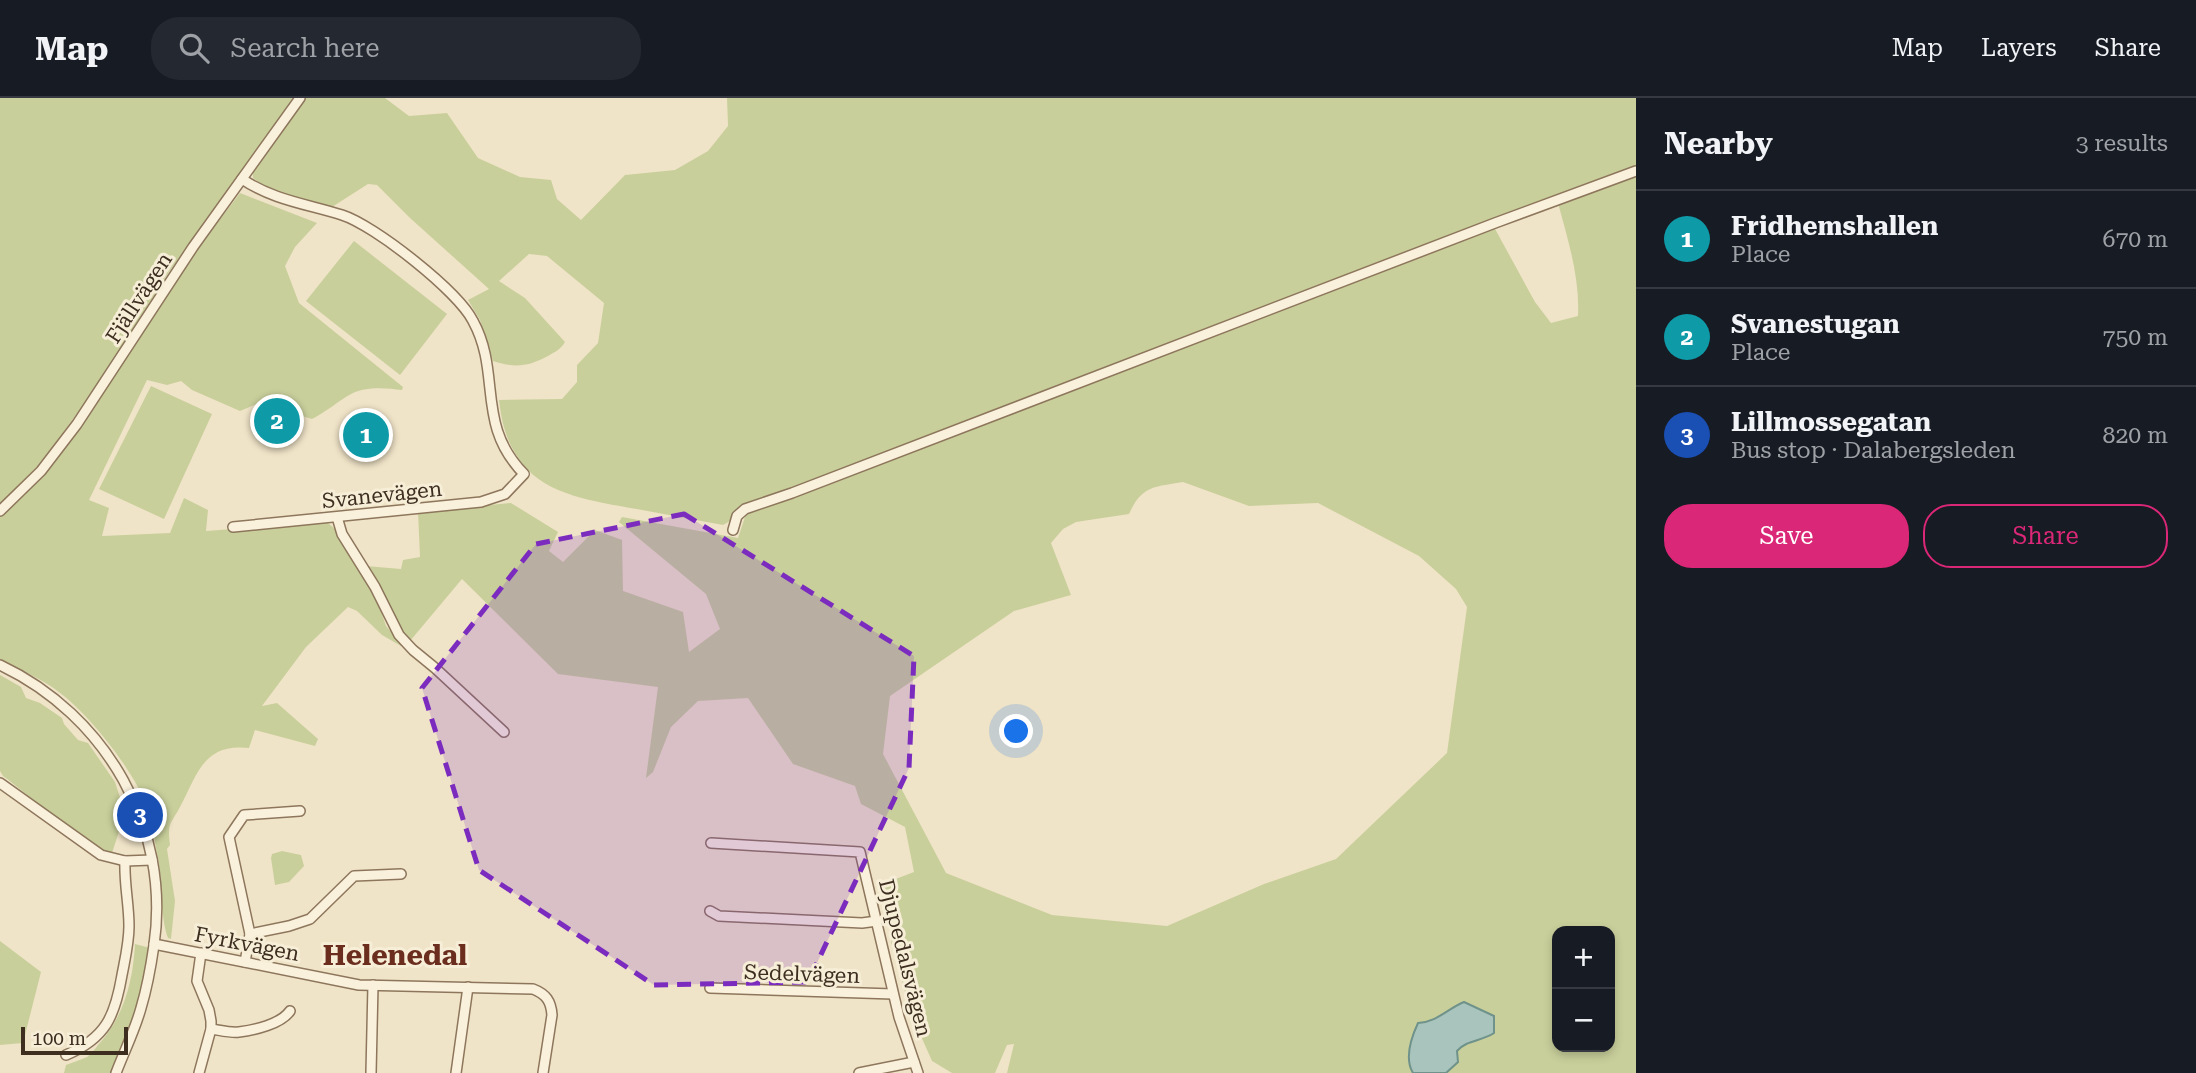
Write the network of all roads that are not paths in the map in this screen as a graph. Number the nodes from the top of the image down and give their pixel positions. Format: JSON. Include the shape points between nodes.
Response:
{"nodes":[{"id":1,"x":300,"y":98,"type":"edge"},
{"id":2,"x":1636,"y":171,"type":"edge"},
{"id":3,"x":242,"y":179,"type":"junction"},
{"id":4,"x":0,"y":511,"type":"edge"},
{"id":5,"x":337,"y":517,"type":"junction"},
{"id":6,"x":233,"y":527,"type":"dead end"},
{"id":7,"x":733,"y":530,"type":"dead end"},
{"id":8,"x":0,"y":664,"type":"edge"},
{"id":9,"x":504,"y":732,"type":"dead end"},
{"id":10,"x":0,"y":783,"type":"edge"},
{"id":11,"x":300,"y":811,"type":"dead end"},
{"id":12,"x":711,"y":843,"type":"dead end"},
{"id":13,"x":152,"y":860,"type":"junction"},
{"id":14,"x":125,"y":861,"type":"junction"},
{"id":15,"x":401,"y":874,"type":"dead end"},
{"id":16,"x":710,"y":911,"type":"dead end"},
{"id":17,"x":877,"y":921,"type":"junction"},
{"id":18,"x":250,"y":934,"type":"junction"},
{"id":19,"x":154,"y":944,"type":"junction"},
{"id":20,"x":201,"y":953,"type":"junction"},
{"id":21,"x":245,"y":962,"type":"junction"},
{"id":22,"x":373,"y":985,"type":"junction"},
{"id":23,"x":468,"y":987,"type":"junction"},
{"id":24,"x":710,"y":988,"type":"dead end"},
{"id":25,"x":893,"y":994,"type":"junction"},
{"id":26,"x":290,"y":1011,"type":"dead end"},
{"id":27,"x":211,"y":1028,"type":"junction"},
{"id":28,"x":66,"y":1055,"type":"dead end"},
{"id":29,"x":914,"y":1062,"type":"junction"},
{"id":30,"x":116,"y":1073,"type":"edge"},
{"id":31,"x":199,"y":1073,"type":"edge"},
{"id":32,"x":371,"y":1073,"type":"edge"},
{"id":33,"x":456,"y":1073,"type":"edge"},
{"id":34,"x":543,"y":1073,"type":"edge"},
{"id":35,"x":859,"y":1073,"type":"edge"},
{"id":36,"x":918,"y":1073,"type":"edge"}],
"edges":[{"from":1,"to":3,"type":"street","name":"Fjällvägen"},
{"from":2,"to":7,"type":"street","via":[[744,509]]},
{"from":3,"to":4,"type":"street","name":"Fjällvägen","via":[[77,424]]},
{"from":3,"to":5,"type":"street","name":"Svanevägen","via":[[277,198],[358,221],[460,301],[482,341],[500,442],[524,474],[496,498]]},
{"from":5,"to":6,"type":"street","name":"Svanevägen"},
{"from":5,"to":9,"type":"street","via":[[399,635]]},
{"from":8,"to":13,"type":"street","via":[[44,691],[100,744],[132,794]]},
{"from":10,"to":14,"type":"street","via":[[101,856]]},
{"from":11,"to":18,"type":"street","via":[[244,815],[229,837]]},
{"from":12,"to":17,"type":"street","name":"Djupedalsvägen","via":[[860,852]]},
{"from":13,"to":14,"type":"street"},
{"from":13,"to":19,"type":"street","via":[[157,906]]},
{"from":14,"to":28,"type":"street","via":[[128,936],[117,1005],[94,1040]]},
{"from":15,"to":18,"type":"street","via":[[354,876],[310,919]]},
{"from":16,"to":17,"type":"street","via":[[719,916]]},
{"from":17,"to":25,"type":"street","name":"Djupedalsvägen"},
{"from":18,"to":21,"type":"street"},
{"from":19,"to":20,"type":"street","name":"Fyrkvägen"},
{"from":19,"to":30,"type":"street","via":[[141,1009]]},
{"from":20,"to":21,"type":"street","name":"Fyrkvägen"},
{"from":20,"to":27,"type":"street","via":[[197,981]]},
{"from":21,"to":22,"type":"street","name":"Fyrkvägen"},
{"from":22,"to":23,"type":"street","name":"Fyrkvägen"},
{"from":22,"to":32,"type":"street"},
{"from":23,"to":33,"type":"street"},
{"from":23,"to":34,"type":"street","name":"Fyrkvägen","via":[[533,989],[549,999],[552,1015]]},
{"from":24,"to":25,"type":"street","name":"Sedelvägen"},
{"from":25,"to":29,"type":"street","name":"Djupedalsvägen"},
{"from":26,"to":27,"type":"street","via":[[274,1022],[236,1033]]},
{"from":27,"to":31,"type":"street"},
{"from":29,"to":35,"type":"street"},
{"from":29,"to":36,"type":"street","name":"Djupedalsvägen"}]}
